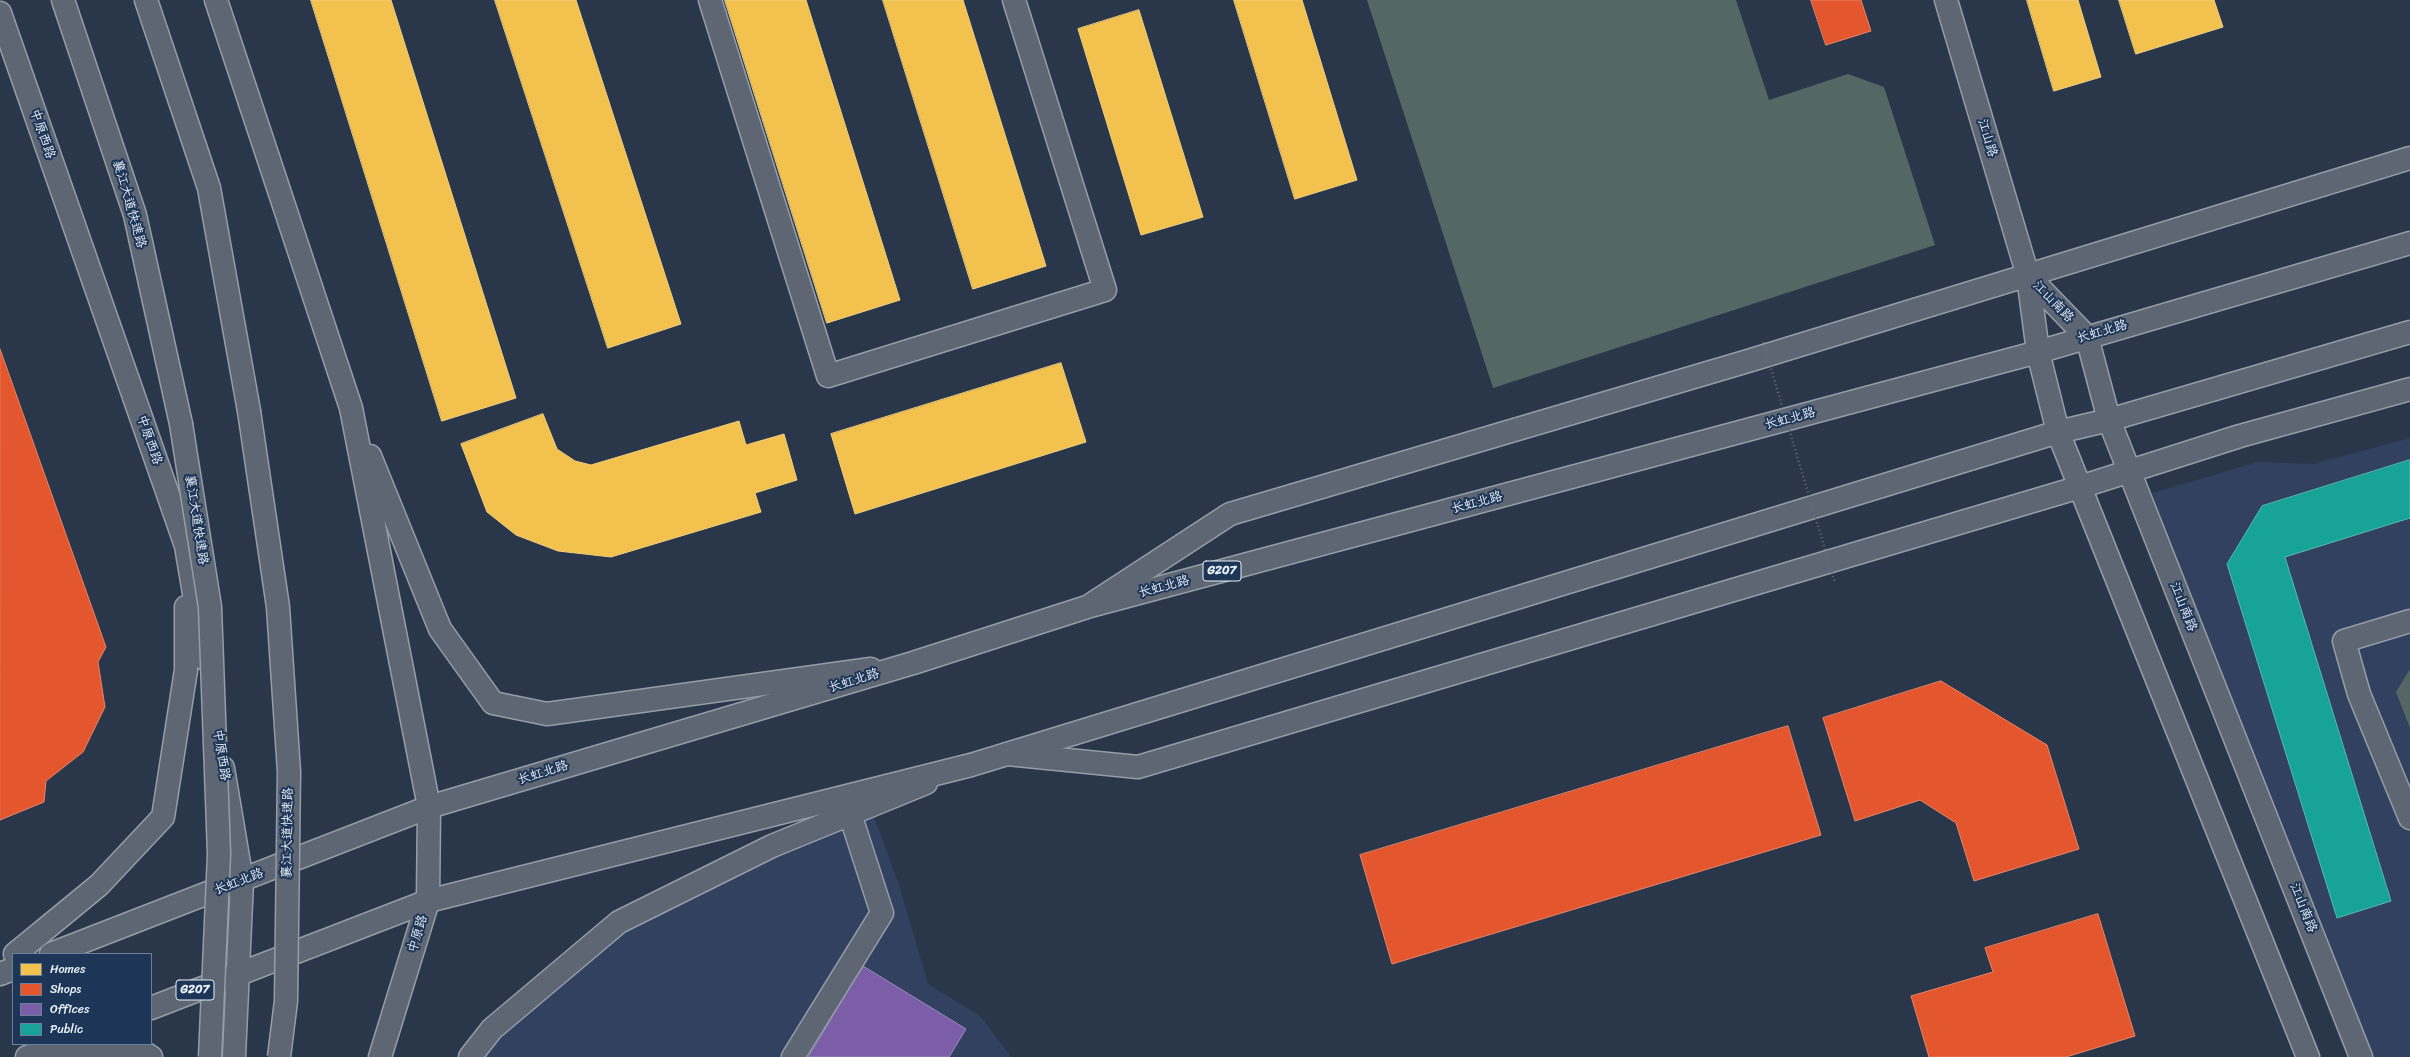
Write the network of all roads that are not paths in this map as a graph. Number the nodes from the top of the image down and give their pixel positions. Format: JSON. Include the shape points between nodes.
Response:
{"nodes":[{"id":1,"x":63,"y":0,"type":"edge"},
{"id":2,"x":146,"y":0,"type":"edge"},
{"id":3,"x":216,"y":0,"type":"edge"},
{"id":4,"x":710,"y":0,"type":"edge"},
{"id":5,"x":1014,"y":0,"type":"edge"},
{"id":6,"x":1946,"y":0,"type":"edge"},
{"id":7,"x":0,"y":13,"type":"edge"},
{"id":8,"x":2410,"y":158,"type":"edge"},
{"id":9,"x":2410,"y":243,"type":"edge"},
{"id":10,"x":2028,"y":276,"type":"junction"},
{"id":11,"x":2410,"y":332,"type":"edge"},
{"id":12,"x":2087,"y":337,"type":"junction"},
{"id":13,"x":2038,"y":352,"type":"junction"},
{"id":14,"x":2410,"y":389,"type":"edge"},
{"id":15,"x":351,"y":408,"type":"junction"},
{"id":16,"x":2109,"y":420,"type":"junction"},
{"id":17,"x":2058,"y":432,"type":"junction"},
{"id":18,"x":2130,"y":472,"type":"junction"},
{"id":19,"x":2080,"y":487,"type":"junction"},
{"id":20,"x":186,"y":546,"type":"junction"},
{"id":21,"x":1087,"y":607,"type":"junction"},
{"id":22,"x":2410,"y":621,"type":"edge"},
{"id":23,"x":913,"y":663,"type":"junction"},
{"id":24,"x":1007,"y":754,"type":"junction"},
{"id":25,"x":971,"y":765,"type":"junction"},
{"id":26,"x":429,"y":807,"type":"junction"},
{"id":27,"x":850,"y":814,"type":"junction"},
{"id":28,"x":2410,"y":818,"type":"edge"},
{"id":29,"x":242,"y":881,"type":"junction"},
{"id":30,"x":428,"y":901,"type":"junction"},
{"id":31,"x":16,"y":953,"type":"edge"},
{"id":32,"x":54,"y":953,"type":"edge"},
{"id":33,"x":12,"y":957,"type":"edge"},
{"id":34,"x":0,"y":966,"type":"edge"},
{"id":35,"x":12,"y":969,"type":"edge"},
{"id":36,"x":238,"y":973,"type":"junction"},
{"id":37,"x":0,"y":974,"type":"edge"},
{"id":38,"x":152,"y":1008,"type":"edge"},
{"id":39,"x":57,"y":1045,"type":"edge"},
{"id":40,"x":32,"y":1055,"type":"edge"},
{"id":41,"x":151,"y":1057,"type":"edge"},
{"id":42,"x":210,"y":1057,"type":"edge"},
{"id":43,"x":234,"y":1057,"type":"edge"},
{"id":44,"x":280,"y":1057,"type":"edge"},
{"id":45,"x":380,"y":1057,"type":"edge"},
{"id":46,"x":470,"y":1057,"type":"edge"},
{"id":47,"x":793,"y":1057,"type":"edge"},
{"id":48,"x":2308,"y":1057,"type":"edge"},
{"id":49,"x":2362,"y":1057,"type":"edge"}],
"edges":[{"from":1,"to":42,"type":"main road","name":"襄江大道快速路","bridge":true,"via":[[135,215],[181,424],[210,607],[219,854]]},
{"from":2,"to":44,"type":"main road","name":"襄江大道快速路","bridge":true,"via":[[209,188],[249,411],[278,607],[289,772],[286,1001]]},
{"from":3,"to":15,"type":"main road"},
{"from":4,"to":5,"type":"main road","via":[[828,376],[1105,290]]},
{"from":6,"to":10,"type":"main road","name":"江山路"},
{"from":7,"to":20,"type":"main road","name":"中原西路"},
{"from":8,"to":10,"type":"main road"},
{"from":9,"to":12,"type":"main road","name":"长虹北路","number":"G207"},
{"from":10,"to":12,"type":"main road","name":"江山南路"},
{"from":10,"to":13,"type":"main road","name":"江山南路"},
{"from":10,"to":21,"type":"main road","via":[[1230,514]]},
{"from":11,"to":16,"type":"main road","number":"G207"},
{"from":12,"to":13,"type":"main road","name":"长虹北路","number":"G207"},
{"from":12,"to":16,"type":"main road","name":"江山南路"},
{"from":13,"to":17,"type":"main road","name":"江山南路"},
{"from":13,"to":21,"type":"main road","name":"长虹北路","number":"G207"},
{"from":14,"to":18,"type":"main road","via":[[2240,436]]},
{"from":15,"to":23,"type":"main road","via":[[440,629],[492,703],[547,714]]},
{"from":15,"to":26,"type":"main road"},
{"from":16,"to":17,"type":"main road","number":"G207"},
{"from":16,"to":18,"type":"main road","name":"江山南路"},
{"from":17,"to":19,"type":"main road","name":"江山南路"},
{"from":17,"to":24,"type":"main road","number":"G207"},
{"from":18,"to":19,"type":"main road"},
{"from":18,"to":49,"type":"main road","name":"江山南路"},
{"from":19,"to":24,"type":"main road","via":[[1138,767]]},
{"from":19,"to":48,"type":"main road","name":"江山南路"},
{"from":20,"to":29,"type":"main road","name":"中原西路"},
{"from":20,"to":31,"type":"main road","via":[[186,670],[162,817],[99,885]]},
{"from":21,"to":23,"type":"main road","name":"长虹北路","number":"G207"},
{"from":22,"to":28,"type":"main road","via":[[2344,640],[2359,694]]},
{"from":23,"to":26,"type":"main road","name":"长虹北路","number":"G207"},
{"from":24,"to":25,"type":"main road","number":"G207"},
{"from":25,"to":27,"type":"main road"},
{"from":25,"to":30,"type":"main road","number":"G207"},
{"from":26,"to":29,"type":"main road","name":"长虹北路","number":"G207"},
{"from":26,"to":30,"type":"main road","name":"中原路"},
{"from":27,"to":46,"type":"main road","via":[[772,846],[619,922],[492,1029]]},
{"from":27,"to":47,"type":"main road","via":[[882,913]]},
{"from":29,"to":32,"type":"main road","name":"长虹北路","number":"G207"},
{"from":29,"to":36,"type":"main road"},
{"from":30,"to":36,"type":"main road","number":"G207"},
{"from":30,"to":45,"type":"main road","name":"中原路"},
{"from":33,"to":34,"type":"main road"},
{"from":35,"to":37,"type":"main road"},
{"from":36,"to":38,"type":"main road","number":"G207"},
{"from":36,"to":43,"type":"main road"},
{"from":39,"to":40,"type":"main road"},
{"from":40,"to":41,"type":"main road","via":[[137,1048]]}]}
